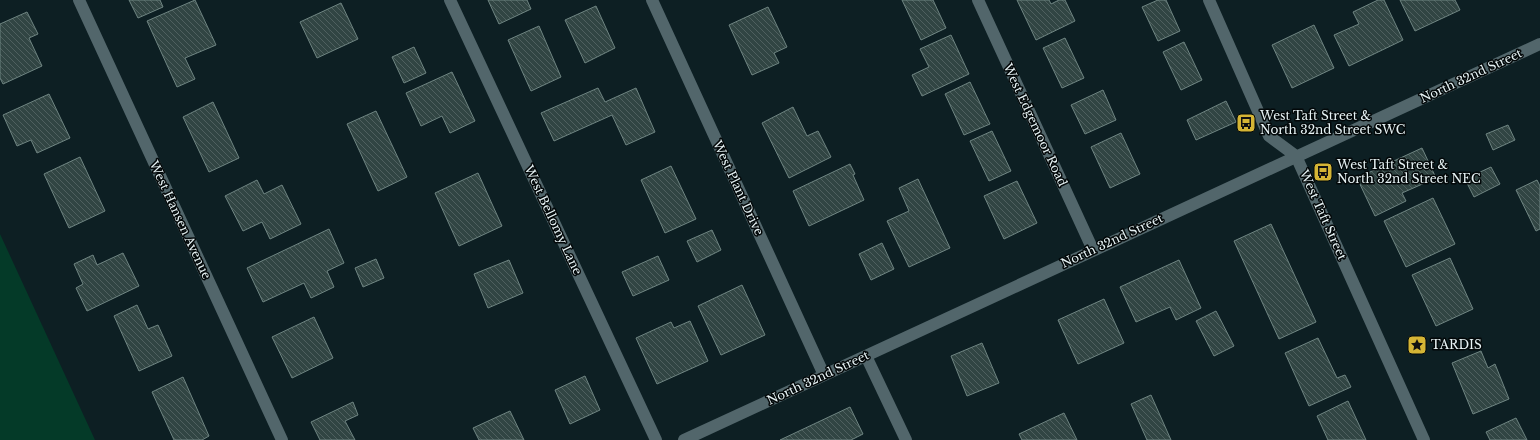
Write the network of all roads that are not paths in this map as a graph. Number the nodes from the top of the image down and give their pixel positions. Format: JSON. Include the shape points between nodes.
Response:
{"nodes":[{"id":1,"x":79,"y":0,"type":"edge"},
{"id":2,"x":450,"y":0,"type":"edge"},
{"id":3,"x":652,"y":0,"type":"edge"},
{"id":4,"x":978,"y":0,"type":"edge"},
{"id":5,"x":1209,"y":0,"type":"edge"},
{"id":6,"x":1540,"y":44,"type":"edge"},
{"id":7,"x":1296,"y":156,"type":"junction"},
{"id":8,"x":1093,"y":250,"type":"junction"},
{"id":9,"x":866,"y":356,"type":"junction"},
{"id":10,"x":824,"y":375,"type":"junction"},
{"id":11,"x":282,"y":440,"type":"edge"},
{"id":12,"x":656,"y":440,"type":"edge"},
{"id":13,"x":684,"y":440,"type":"edge"},
{"id":14,"x":906,"y":440,"type":"edge"},
{"id":15,"x":1424,"y":440,"type":"edge"}],
"edges":[{"from":1,"to":11,"type":"street","name":"West Hansen Avenue"},
{"from":2,"to":12,"type":"street","name":"West Bellomy Lane"},
{"from":3,"to":10,"type":"street","name":"West Plant Drive"},
{"from":4,"to":8,"type":"street","name":"West Edgemoor Road"},
{"from":5,"to":7,"type":"street","name":"West Taft Street","via":[[1269,136]]},
{"from":6,"to":7,"type":"street","name":"North 32nd Street"},
{"from":7,"to":8,"type":"street","name":"North 32nd Street"},
{"from":7,"to":15,"type":"street","name":"West Taft Street"},
{"from":8,"to":9,"type":"street","name":"North 32nd Street"},
{"from":9,"to":10,"type":"street","name":"North 32nd Street"},
{"from":9,"to":14,"type":"street"},
{"from":10,"to":13,"type":"street","name":"North 32nd Street"}]}
